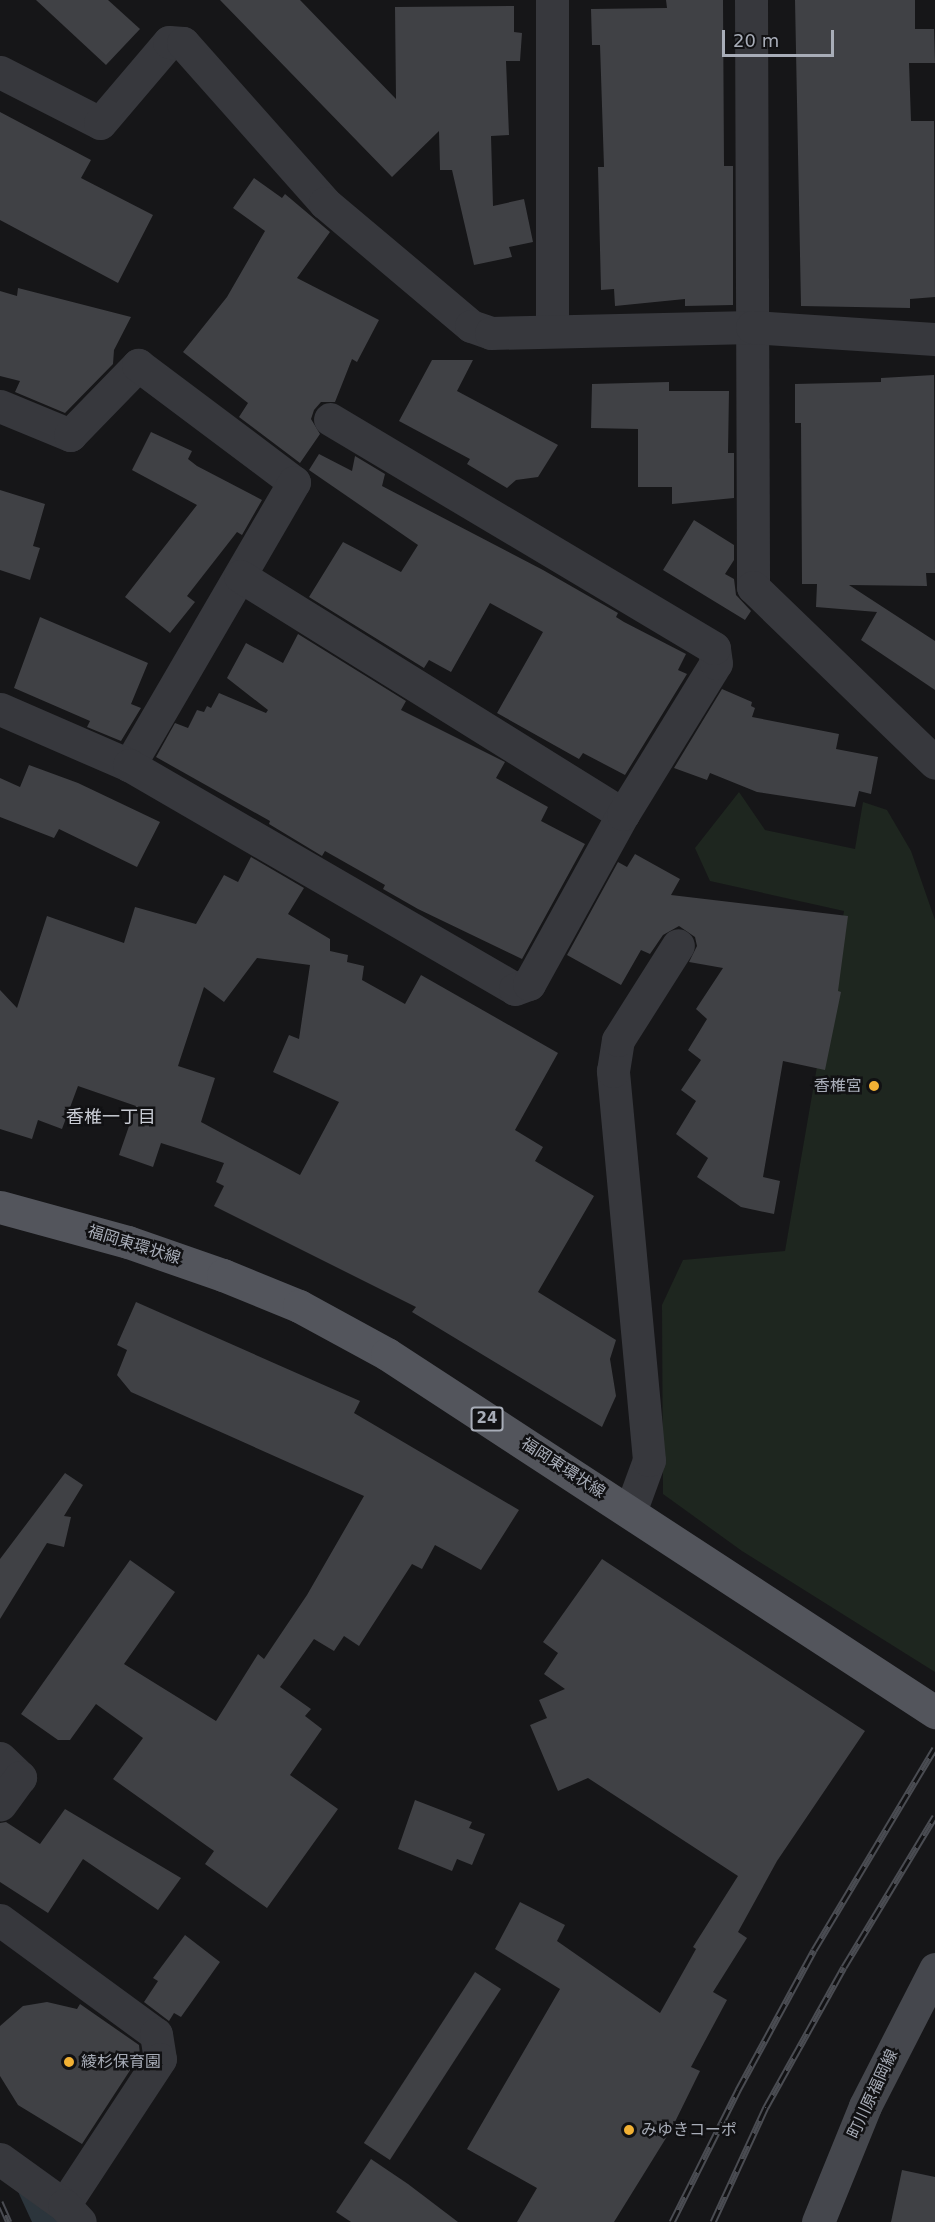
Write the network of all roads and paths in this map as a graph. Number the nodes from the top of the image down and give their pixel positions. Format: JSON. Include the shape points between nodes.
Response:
{"nodes":[{"id":1,"x":552,"y":0,"type":"edge"},
{"id":2,"x":751,"y":0,"type":"edge"},
{"id":3,"x":0,"y":72,"type":"edge"},
{"id":4,"x":752,"y":327,"type":"junction"},
{"id":5,"x":552,"y":331,"type":"junction"},
{"id":6,"x":935,"y":339,"type":"edge"},
{"id":7,"x":0,"y":406,"type":"edge"},
{"id":8,"x":330,"y":419,"type":"dead end"},
{"id":9,"x":240,"y":576,"type":"junction"},
{"id":10,"x":0,"y":709,"type":"edge"},
{"id":11,"x":935,"y":763,"type":"edge"},
{"id":12,"x":129,"y":765,"type":"junction"},
{"id":13,"x":623,"y":814,"type":"junction"},
{"id":14,"x":678,"y":945,"type":"dead end"},
{"id":15,"x":0,"y":1207,"type":"edge"},
{"id":16,"x":630,"y":1512,"type":"junction"},
{"id":17,"x":935,"y":1712,"type":"edge"},
{"id":18,"x":0,"y":1758,"type":"edge"},
{"id":19,"x":0,"y":1805,"type":"edge"},
{"id":20,"x":0,"y":1920,"type":"edge"},
{"id":21,"x":935,"y":1969,"type":"edge"},
{"id":22,"x":0,"y":2159,"type":"edge"},
{"id":23,"x":72,"y":2213,"type":"edge"},
{"id":24,"x":818,"y":2222,"type":"edge"}],
"edges":[{"from":1,"to":5,"type":"street"},
{"from":2,"to":4,"type":"street"},
{"from":3,"to":5,"type":"street","via":[[100,123],[170,42],[183,43],[325,203],[471,326],[491,333]]},
{"from":4,"to":5,"type":"street"},
{"from":4,"to":6,"type":"street"},
{"from":4,"to":11,"type":"street","via":[[753,587]]},
{"from":7,"to":9,"type":"street","via":[[70,435],[138,364],[294,482]]},
{"from":8,"to":13,"type":"street","via":[[714,648],[716,663]]},
{"from":9,"to":12,"type":"street"},
{"from":9,"to":13,"type":"street"},
{"from":10,"to":12,"type":"street"},
{"from":12,"to":13,"type":"street","via":[[515,989],[529,984]]},
{"from":14,"to":16,"type":"street","via":[[618,1040],[613,1071],[649,1460]]},
{"from":15,"to":16,"type":"main road","name":"福岡東環状線","number":"24","via":[[128,1242],[299,1306],[387,1354]]},
{"from":16,"to":17,"type":"main road","name":"福岡東環状線","number":"24"},
{"from":18,"to":19,"type":"street","via":[[20,1777]]},
{"from":20,"to":23,"type":"street","via":[[156,2034],[159,2059]]},
{"from":21,"to":24,"type":"main road","name":"町川原福岡線","via":[[865,2106]]},
{"from":22,"to":23,"type":"street"}]}
